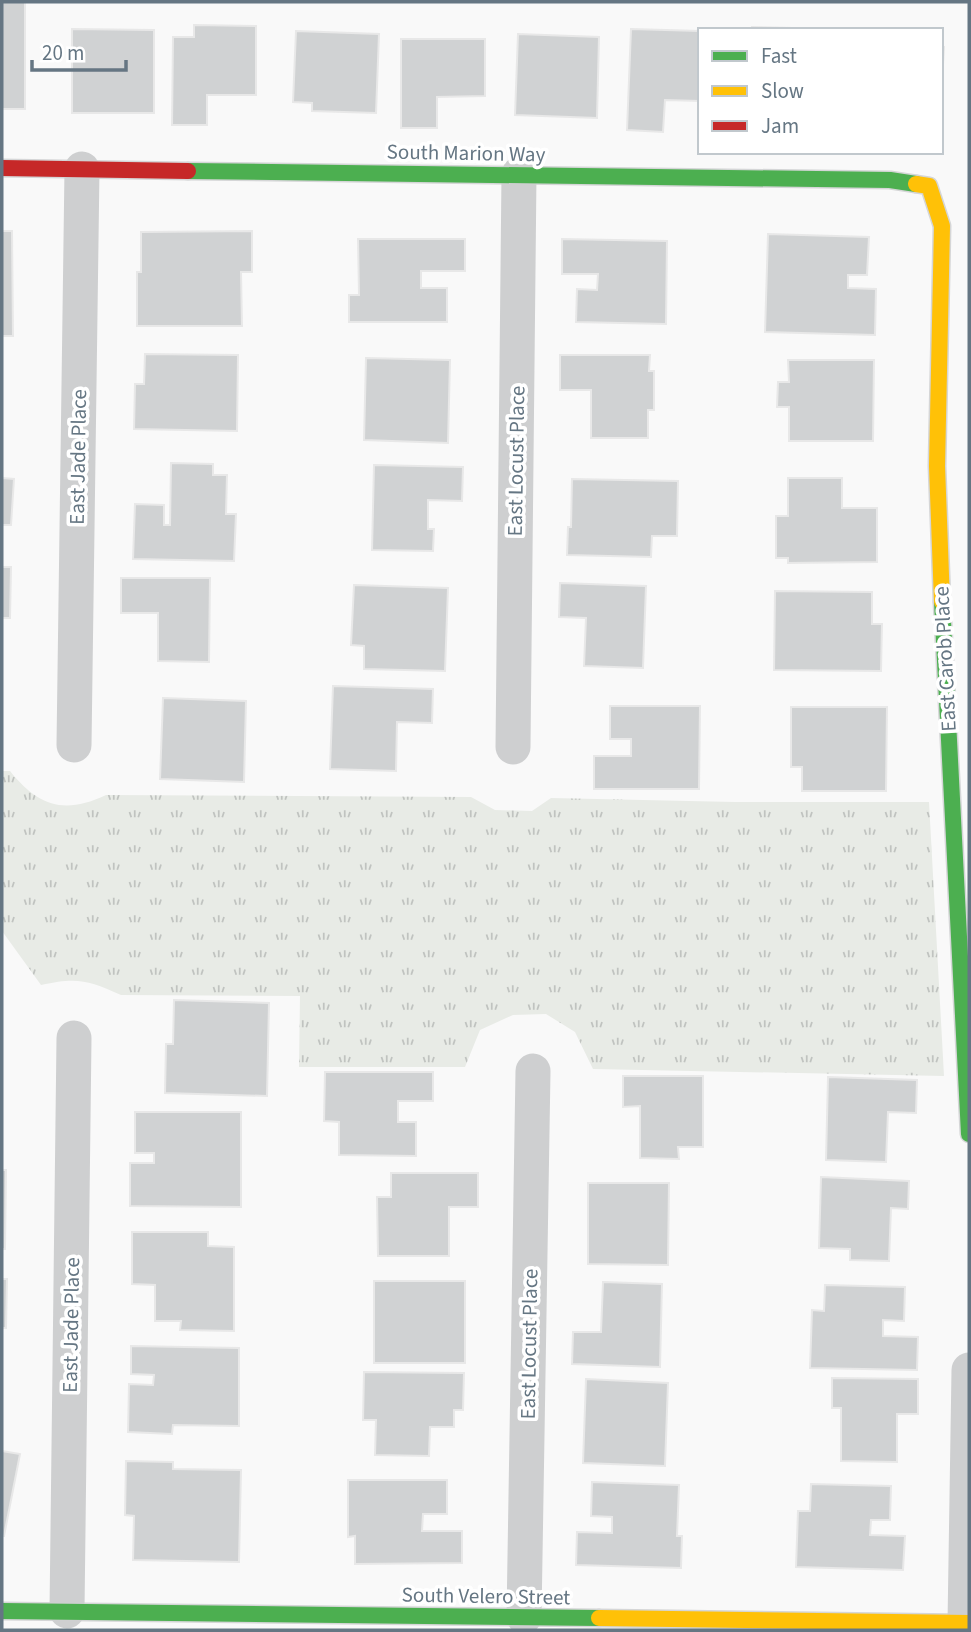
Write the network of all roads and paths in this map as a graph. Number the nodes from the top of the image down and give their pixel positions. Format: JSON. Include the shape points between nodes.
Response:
{"nodes":[{"id":1,"x":2,"y":168,"type":"edge"},
{"id":2,"x":82,"y":169,"type":"junction"},
{"id":3,"x":519,"y":174,"type":"junction"},
{"id":4,"x":929,"y":186,"type":"joint"},
{"id":5,"x":74,"y":745,"type":"dead end"},
{"id":6,"x":513,"y":747,"type":"dead end"},
{"id":7,"x":962,"y":823,"type":"edge"},
{"id":8,"x":74,"y":1038,"type":"dead end"},
{"id":9,"x":533,"y":1071,"type":"dead end"},
{"id":10,"x":969,"y":1134,"type":"edge"},
{"id":11,"x":969,"y":1370,"type":"edge"},
{"id":12,"x":2,"y":1611,"type":"edge"},
{"id":13,"x":67,"y":1611,"type":"junction"},
{"id":14,"x":524,"y":1617,"type":"junction"},
{"id":15,"x":967,"y":1623,"type":"edge"}],
"edges":[{"from":1,"to":2,"type":"street","name":"South Marion Way"},
{"from":2,"to":3,"type":"street","name":"South Marion Way"},
{"from":2,"to":5,"type":"street","name":"East Jade Place"},
{"from":3,"to":4,"type":"street","name":"South Marion Way","via":[[890,180]]},
{"from":3,"to":6,"type":"street","name":"East Locust Place"},
{"from":4,"to":7,"type":"street","name":"East Carob Place","via":[[942,226],[939,543]]},
{"from":7,"to":10,"type":"street","name":"East Carob Place"},
{"from":8,"to":13,"type":"street","name":"East Jade Place"},
{"from":9,"to":14,"type":"street","name":"East Locust Place"},
{"from":11,"to":15,"type":"street"},
{"from":12,"to":13,"type":"street","name":"South Velero Street"},
{"from":13,"to":14,"type":"street","name":"South Velero Street"},
{"from":14,"to":15,"type":"street","name":"South Velero Street"}]}
